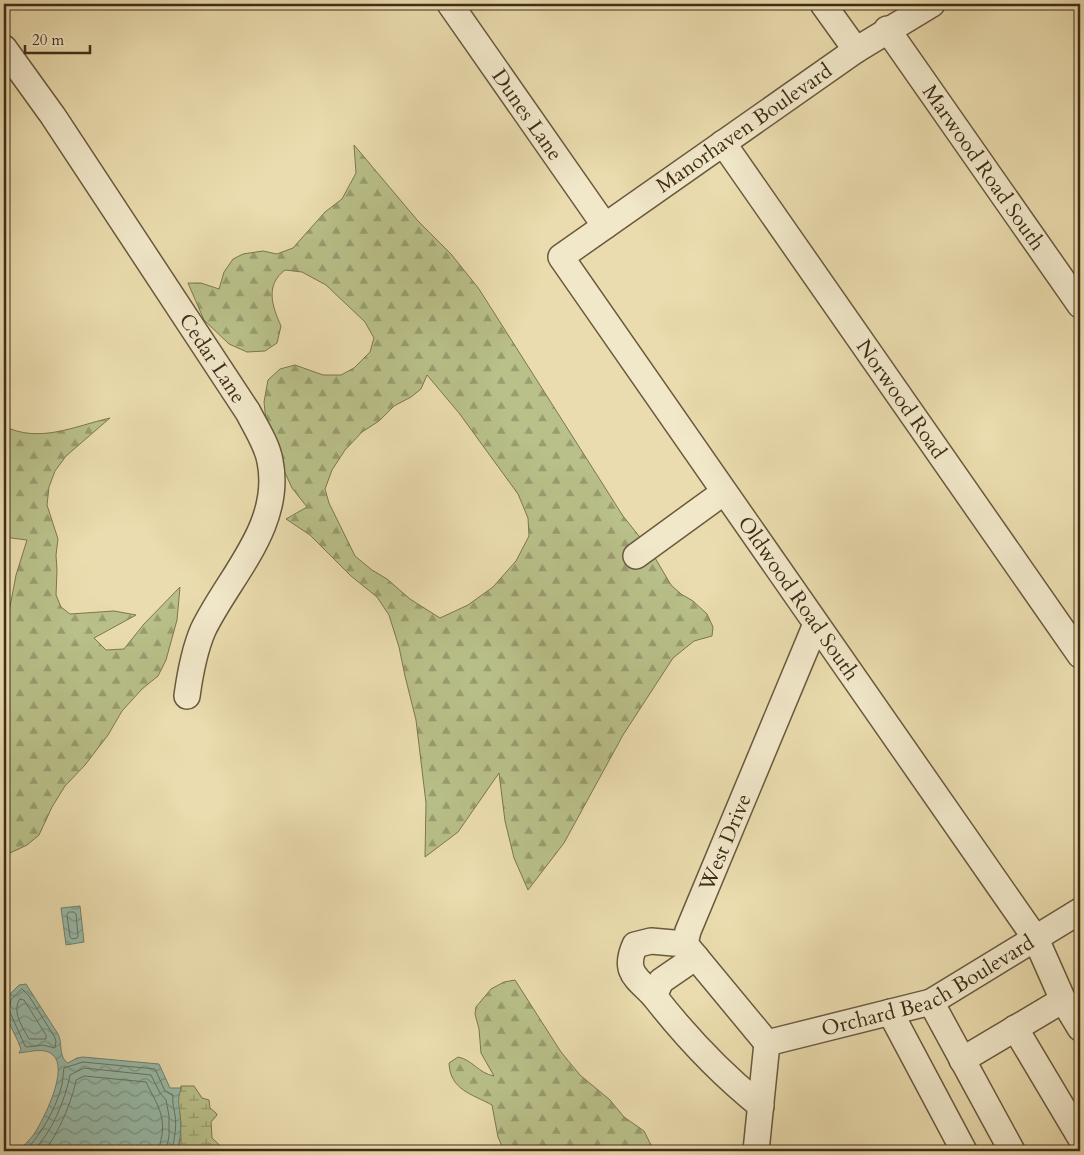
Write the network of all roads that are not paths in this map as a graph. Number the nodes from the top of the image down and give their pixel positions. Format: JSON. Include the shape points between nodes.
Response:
{"nodes":[{"id":1,"x":450,"y":4,"type":"edge"},
{"id":2,"x":823,"y":4,"type":"edge"},
{"id":3,"x":932,"y":4,"type":"edge"},
{"id":4,"x":887,"y":29,"type":"junction"},
{"id":5,"x":4,"y":48,"type":"edge"},
{"id":6,"x":856,"y":50,"type":"junction"},
{"id":7,"x":723,"y":143,"type":"junction"},
{"id":8,"x":605,"y":226,"type":"junction"},
{"id":9,"x":560,"y":258,"type":"joint"},
{"id":10,"x":1080,"y":305,"type":"edge"},
{"id":11,"x":724,"y":492,"type":"junction"},
{"id":12,"x":636,"y":556,"type":"dead end"},
{"id":13,"x":816,"y":624,"type":"junction"},
{"id":14,"x":1080,"y":655,"type":"edge"},
{"id":15,"x":187,"y":696,"type":"dead end"},
{"id":16,"x":1080,"y":910,"type":"edge"},
{"id":17,"x":1036,"y":938,"type":"junction"},
{"id":18,"x":691,"y":950,"type":"junction"},
{"id":19,"x":654,"y":996,"type":"junction"},
{"id":20,"x":1063,"y":1000,"type":"junction"},
{"id":21,"x":931,"y":1002,"type":"junction"},
{"id":22,"x":890,"y":1012,"type":"junction"},
{"id":23,"x":1015,"y":1028,"type":"junction"},
{"id":24,"x":1080,"y":1028,"type":"edge"},
{"id":25,"x":767,"y":1042,"type":"junction"},
{"id":26,"x":962,"y":1060,"type":"junction"},
{"id":27,"x":761,"y":1106,"type":"junction"},
{"id":28,"x":1080,"y":1137,"type":"edge"},
{"id":29,"x":756,"y":1151,"type":"edge"},
{"id":30,"x":964,"y":1151,"type":"edge"},
{"id":31,"x":1012,"y":1151,"type":"edge"}],
"edges":[{"from":1,"to":8,"type":"street","name":"Dunes Lane"},
{"from":2,"to":6,"type":"street"},
{"from":3,"to":4,"type":"street","name":"Manorhaven Boulevard"},
{"from":4,"to":6,"type":"street","name":"Manorhaven Boulevard"},
{"from":4,"to":10,"type":"street","name":"Marwood Road South"},
{"from":5,"to":15,"type":"street","name":"Cedar Lane","via":[[53,116],[243,404],[270,460],[271,500],[265,522],[203,630],[192,663]]},
{"from":6,"to":7,"type":"street","name":"Manorhaven Boulevard"},
{"from":7,"to":8,"type":"street","name":"Manorhaven Boulevard"},
{"from":7,"to":14,"type":"street","name":"Norwood Road"},
{"from":8,"to":9,"type":"street","name":"Manorhaven Boulevard"},
{"from":9,"to":11,"type":"street","name":"Oldwood Road South"},
{"from":11,"to":12,"type":"street"},
{"from":11,"to":13,"type":"street","name":"Oldwood Road South"},
{"from":13,"to":17,"type":"street","name":"Oldwood Road South"},
{"from":13,"to":18,"type":"street","name":"West Drive","via":[[688,931]]},
{"from":16,"to":17,"type":"street","name":"Orchard Beach Boulevard"},
{"from":17,"to":20,"type":"street","name":"Oldwood Road South"},
{"from":17,"to":21,"type":"street","name":"Orchard Beach Boulevard"},
{"from":18,"to":19,"type":"street","via":[[661,981]]},
{"from":18,"to":19,"type":"street","via":[[651,941],[635,945],[630,970]]},
{"from":18,"to":25,"type":"street"},
{"from":19,"to":27,"type":"street","via":[[679,1028],[732,1083]]},
{"from":20,"to":23,"type":"street"},
{"from":20,"to":24,"type":"street","name":"Oldwood Road South"},
{"from":21,"to":22,"type":"street","name":"Orchard Beach Boulevard"},
{"from":21,"to":26,"type":"street"},
{"from":22,"to":25,"type":"street","name":"Orchard Beach Boulevard"},
{"from":22,"to":30,"type":"street"},
{"from":23,"to":26,"type":"street"},
{"from":23,"to":28,"type":"street"},
{"from":25,"to":27,"type":"street"},
{"from":26,"to":31,"type":"street"},
{"from":27,"to":29,"type":"street"}]}
